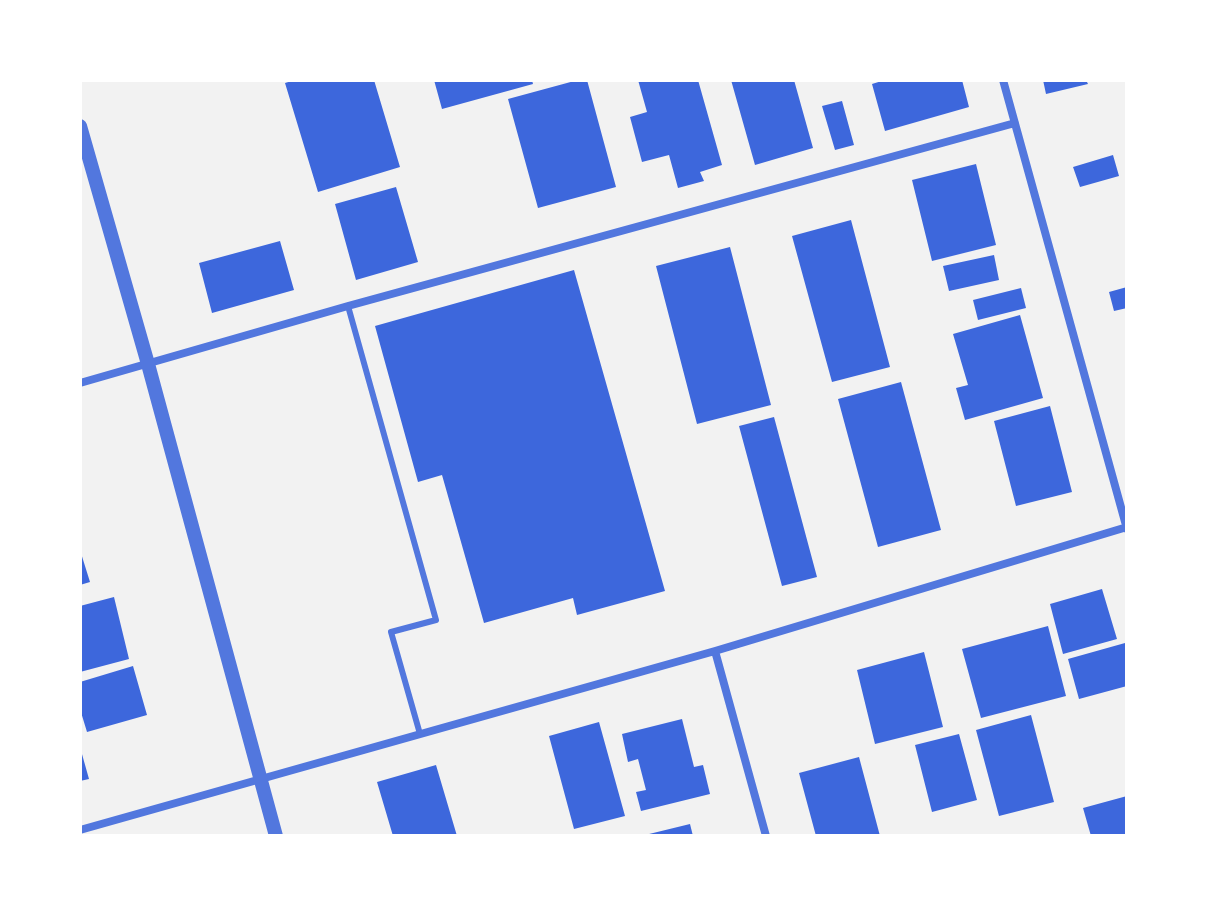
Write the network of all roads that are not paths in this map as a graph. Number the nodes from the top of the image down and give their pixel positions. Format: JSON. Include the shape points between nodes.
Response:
{"nodes":[{"id":1,"x":1003,"y":80,"type":"edge"},
{"id":2,"x":1015,"y":123,"type":"junction"},
{"id":3,"x":80,"y":126,"type":"edge"},
{"id":4,"x":348,"y":306,"type":"junction"},
{"id":5,"x":148,"y":364,"type":"junction"},
{"id":6,"x":80,"y":383,"type":"edge"},
{"id":7,"x":1127,"y":527,"type":"edge"},
{"id":8,"x":715,"y":651,"type":"junction"},
{"id":9,"x":420,"y":734,"type":"junction"},
{"id":10,"x":260,"y":779,"type":"junction"},
{"id":11,"x":80,"y":830,"type":"edge"},
{"id":12,"x":276,"y":836,"type":"edge"},
{"id":13,"x":766,"y":836,"type":"edge"}],
"edges":[{"from":1,"to":2,"type":"street"},
{"from":2,"to":4,"type":"street"},
{"from":2,"to":7,"type":"street"},
{"from":3,"to":5,"type":"street"},
{"from":4,"to":5,"type":"street"},
{"from":4,"to":9,"type":"lane","via":[[436,620],[391,632]]},
{"from":5,"to":6,"type":"street"},
{"from":5,"to":10,"type":"street"},
{"from":7,"to":8,"type":"street"},
{"from":8,"to":9,"type":"street"},
{"from":8,"to":13,"type":"street"},
{"from":9,"to":10,"type":"street"},
{"from":10,"to":11,"type":"street"},
{"from":10,"to":12,"type":"street"}]}
